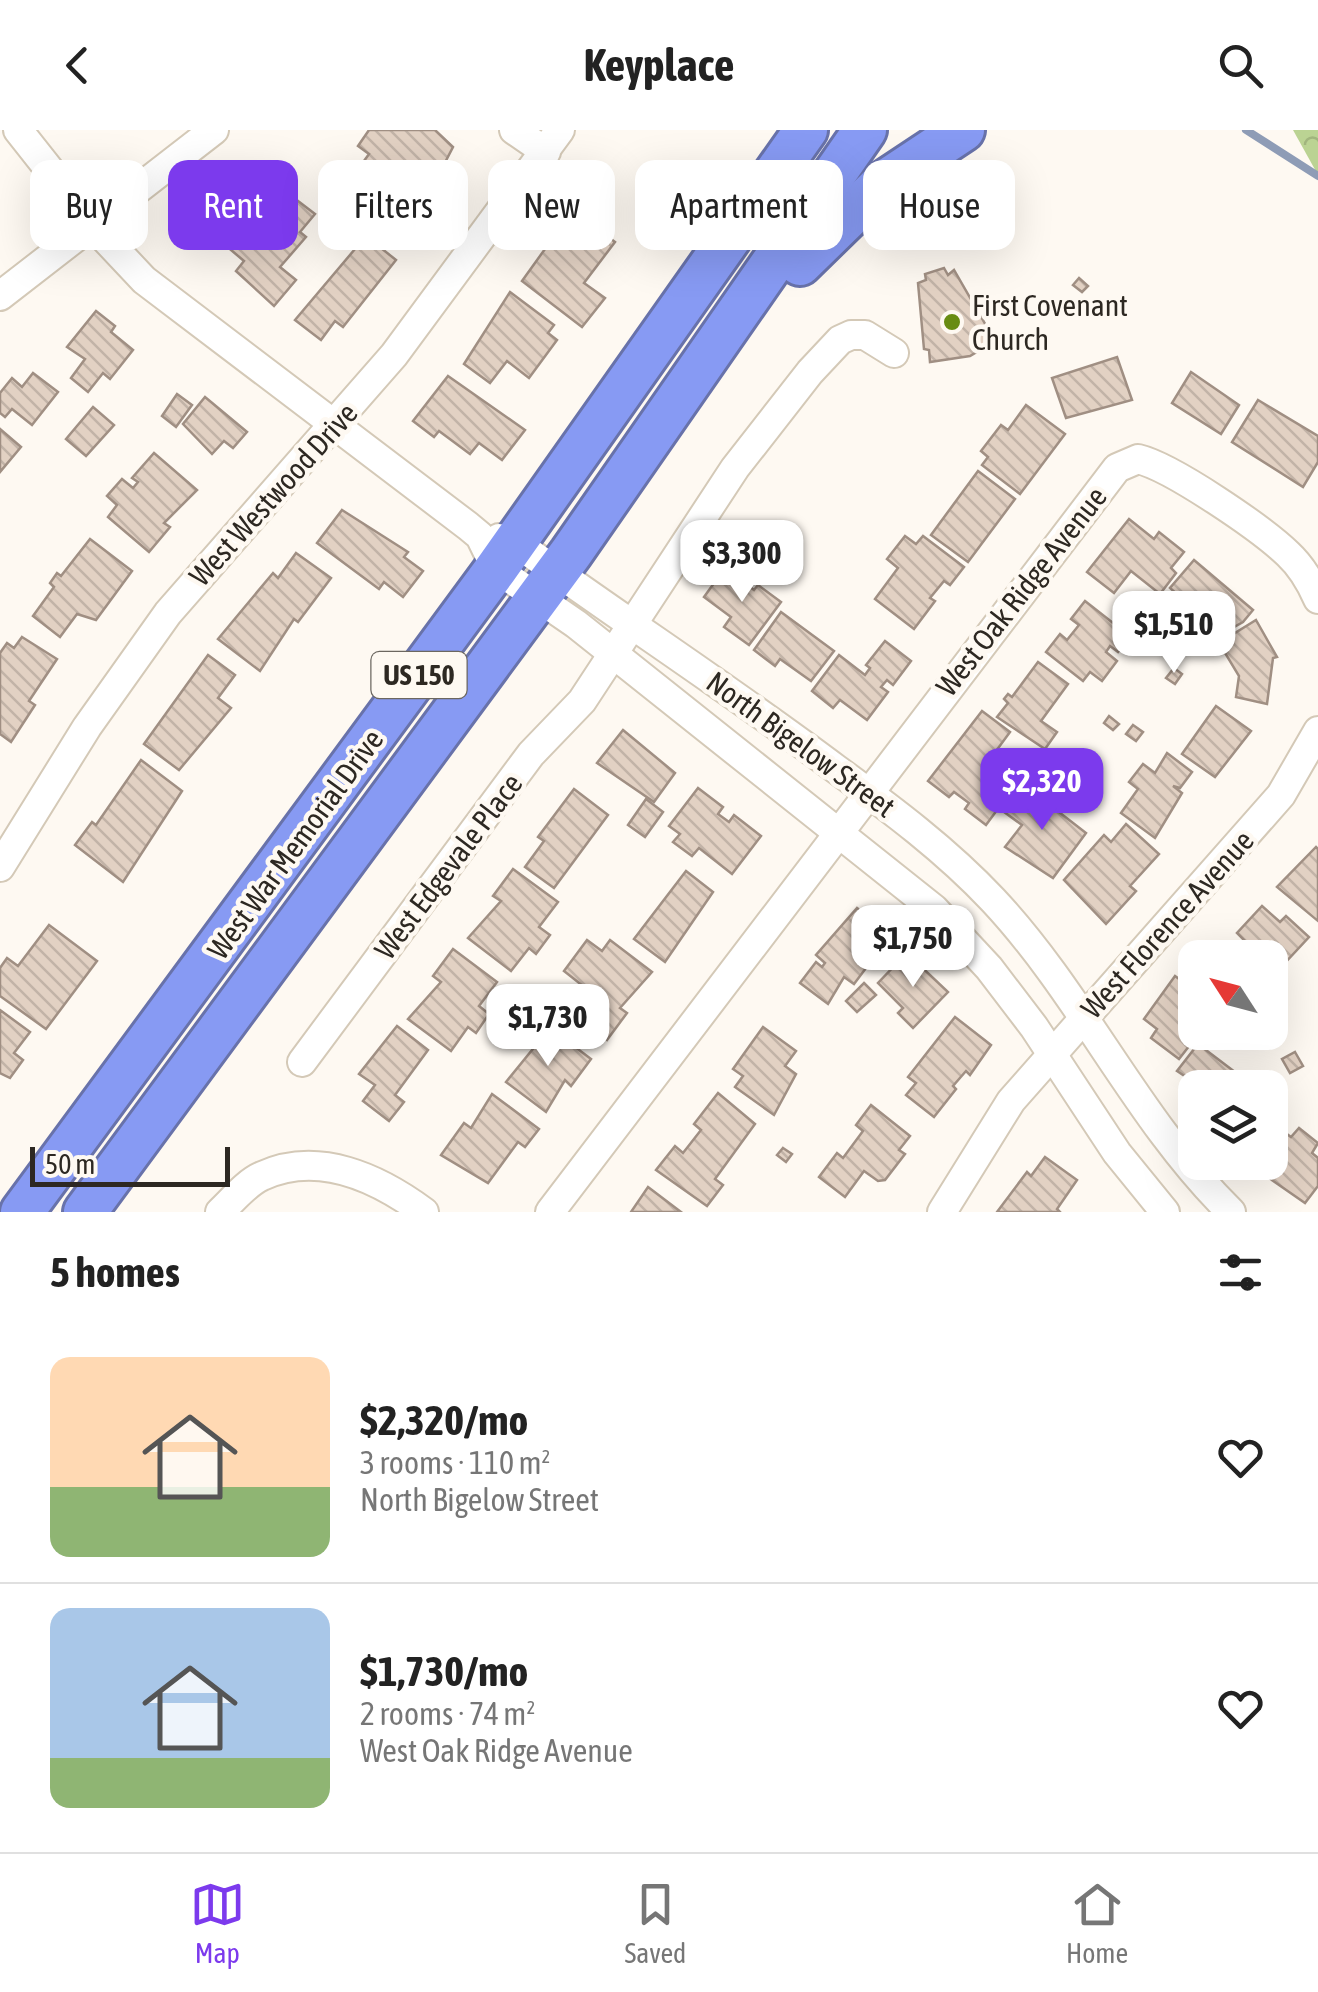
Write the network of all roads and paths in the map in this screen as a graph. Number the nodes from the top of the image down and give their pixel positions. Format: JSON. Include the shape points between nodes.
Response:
{"nodes":[{"id":1,"x":18,"y":130,"type":"edge"},
{"id":2,"x":214,"y":130,"type":"edge"},
{"id":3,"x":514,"y":130,"type":"edge"},
{"id":4,"x":806,"y":130,"type":"edge"},
{"id":5,"x":836,"y":130,"type":"edge"},
{"id":6,"x":865,"y":130,"type":"edge"},
{"id":7,"x":963,"y":130,"type":"edge"},
{"id":8,"x":553,"y":141,"type":"edge"},
{"id":9,"x":42,"y":160,"type":"edge"},
{"id":10,"x":148,"y":180,"type":"edge"},
{"id":11,"x":58,"y":250,"type":"edge"},
{"id":12,"x":118,"y":250,"type":"edge"},
{"id":13,"x":3,"y":294,"type":"edge"},
{"id":14,"x":894,"y":352,"type":"dead end"},
{"id":15,"x":336,"y":425,"type":"junction"},
{"id":16,"x":589,"y":438,"type":"junction"},
{"id":17,"x":596,"y":517,"type":"junction"},
{"id":18,"x":506,"y":555,"type":"junction"},
{"id":19,"x":547,"y":585,"type":"junction"},
{"id":20,"x":1318,"y":600,"type":"edge"},
{"id":21,"x":634,"y":626,"type":"junction"},
{"id":22,"x":612,"y":655,"type":"junction"},
{"id":23,"x":1318,"y":731,"type":"edge"},
{"id":24,"x":868,"y":792,"type":"junction"},
{"id":25,"x":838,"y":830,"type":"junction"},
{"id":26,"x":4,"y":851,"type":"edge"},
{"id":27,"x":1085,"y":1015,"type":"junction"},
{"id":28,"x":1052,"y":1053,"type":"junction"},
{"id":29,"x":302,"y":1062,"type":"dead end"},
{"id":30,"x":421,"y":1210,"type":"edge"},
{"id":31,"x":22,"y":1212,"type":"edge"},
{"id":32,"x":84,"y":1212,"type":"edge"},
{"id":33,"x":220,"y":1212,"type":"edge"},
{"id":34,"x":550,"y":1212,"type":"edge"},
{"id":35,"x":942,"y":1212,"type":"edge"},
{"id":36,"x":1165,"y":1212,"type":"edge"},
{"id":37,"x":1231,"y":1212,"type":"edge"}],
"edges":[{"from":1,"to":9,"type":"street","name":"North Bigelow Street"},
{"from":2,"to":10,"type":"street"},
{"from":3,"to":8,"type":"street"},
{"from":4,"to":16,"type":"highway","name":"West War Memorial Drive","number":"US 150"},
{"from":5,"to":16,"type":"highway"},
{"from":6,"to":17,"type":"highway","name":"West War Memorial Drive","number":"US 150"},
{"from":7,"to":17,"type":"highway","via":[[894,174],[834,226]]},
{"from":8,"to":15,"type":"street","name":"West Westwood Drive"},
{"from":11,"to":13,"type":"street"},
{"from":12,"to":15,"type":"street","name":"North Bigelow Street","via":[[154,288]]},
{"from":14,"to":21,"type":"street","name":"West Edgevale Place","via":[[864,335],[840,340],[762,431]]},
{"from":15,"to":18,"type":"street","name":"North Bigelow Street"},
{"from":15,"to":26,"type":"street","name":"West Westwood Drive","via":[[168,614]]},
{"from":16,"to":18,"type":"highway","name":"West War Memorial Drive","number":"US 150"},
{"from":17,"to":19,"type":"highway","name":"West War Memorial Drive","number":"US 150"},
{"from":18,"to":19,"type":"street","name":"North Bigelow Street"},
{"from":18,"to":31,"type":"highway","name":"West War Memorial Drive","number":"US 150"},
{"from":19,"to":21,"type":"street","name":"North Bigelow Street"},
{"from":19,"to":22,"type":"street","name":"North Bigelow Street"},
{"from":19,"to":32,"type":"highway","name":"West War Memorial Drive","number":"US 150"},
{"from":20,"to":24,"type":"street","name":"West Oak Ridge Avenue","via":[[1301,568],[1277,544],[1162,467],[1128,461],[1112,473]]},
{"from":21,"to":22,"type":"street","name":"West Edgevale Place"},
{"from":21,"to":24,"type":"street","name":"North Bigelow Street"},
{"from":22,"to":25,"type":"street","name":"North Bigelow Street"},
{"from":22,"to":29,"type":"street","name":"West Edgevale Place"},
{"from":23,"to":27,"type":"street","name":"West Florence Avenue","via":[[1281,795]]},
{"from":24,"to":25,"type":"street","name":"West Oak Ridge Avenue"},
{"from":24,"to":27,"type":"street","name":"North Bigelow Street","via":[[993,900]]},
{"from":25,"to":28,"type":"street","name":"North Bigelow Street","via":[[958,934]]},
{"from":25,"to":34,"type":"street","name":"West Oak Ridge Avenue"},
{"from":27,"to":28,"type":"street","name":"West Florence Avenue"},
{"from":27,"to":37,"type":"street","name":"North Bigelow Street","via":[[1165,1137]]},
{"from":28,"to":35,"type":"street","name":"West Florence Avenue","via":[[988,1133]]},
{"from":28,"to":36,"type":"street","name":"North Bigelow Street"},
{"from":30,"to":33,"type":"street","via":[[364,1174],[324,1167],[259,1176]]}]}
